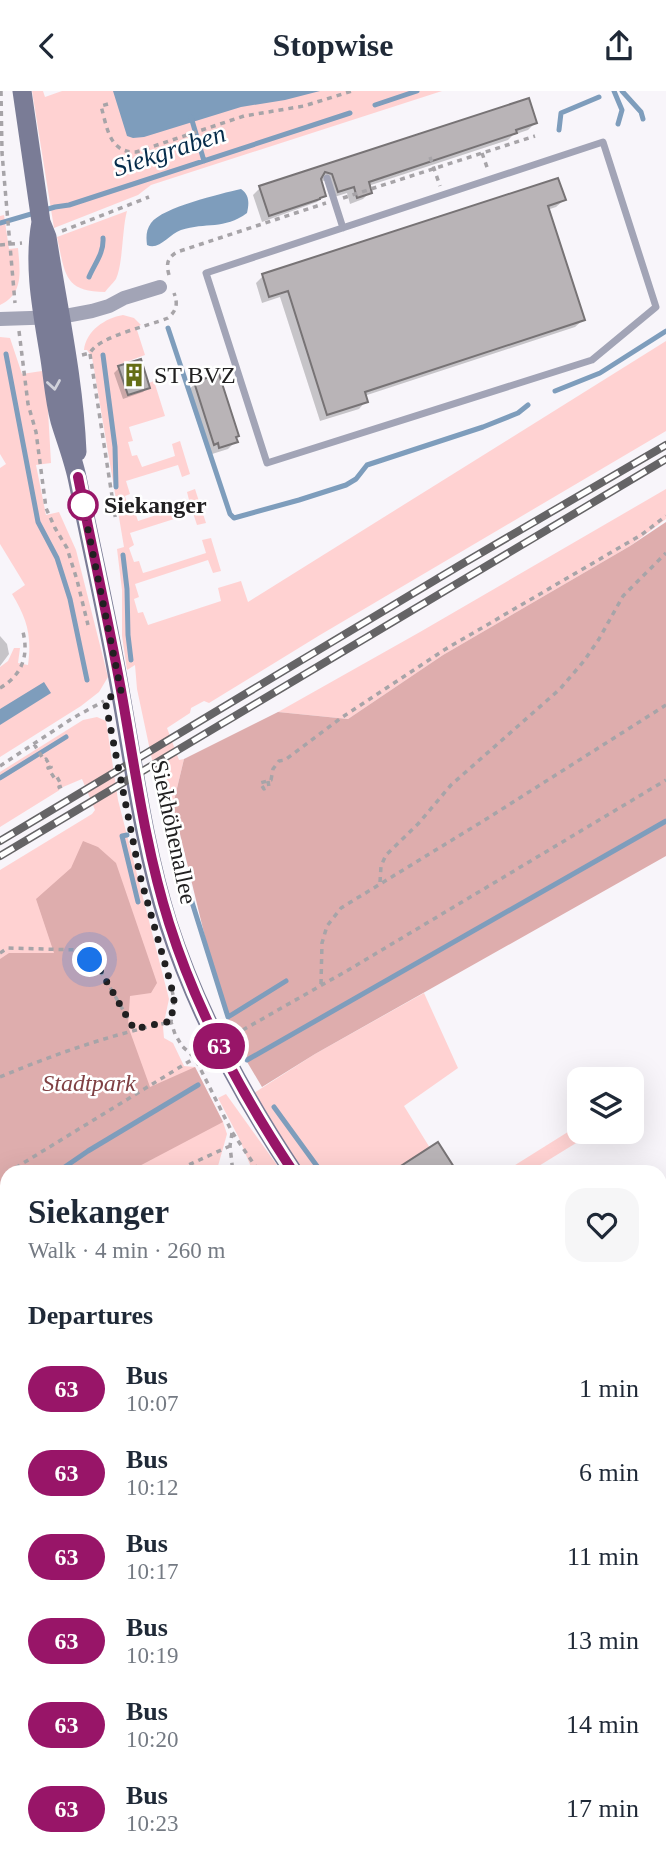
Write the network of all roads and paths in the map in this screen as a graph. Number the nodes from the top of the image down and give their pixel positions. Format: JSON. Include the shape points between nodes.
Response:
{"nodes":[{"id":1,"x":1,"y":91,"type":"edge"},
{"id":2,"x":22,"y":91,"type":"edge"},
{"id":3,"x":352,"y":91,"type":"edge"},
{"id":4,"x":108,"y":104,"type":"dead end"},
{"id":5,"x":482,"y":153,"type":"dead end"},
{"id":6,"x":430,"y":157,"type":"dead end"},
{"id":7,"x":327,"y":178,"type":"dead end"},
{"id":8,"x":491,"y":179,"type":"junction"},
{"id":9,"x":443,"y":195,"type":"junction"},
{"id":10,"x":149,"y":197,"type":"dead end"},
{"id":11,"x":343,"y":227,"type":"junction"},
{"id":12,"x":42,"y":233,"type":"junction"},
{"id":13,"x":166,"y":285,"type":"joint"},
{"id":14,"x":17,"y":317,"type":"junction"},
{"id":15,"x":52,"y":317,"type":"junction"},
{"id":16,"x":0,"y":319,"type":"edge"},
{"id":17,"x":90,"y":353,"type":"junction"},
{"id":18,"x":66,"y":358,"type":"junction"},
{"id":19,"x":78,"y":477,"type":"junction"},
{"id":20,"x":666,"y":516,"type":"edge"},
{"id":21,"x":116,"y":522,"type":"dead end"},
{"id":22,"x":666,"y":553,"type":"edge"},
{"id":23,"x":23,"y":632,"type":"dead end"},
{"id":24,"x":90,"y":633,"type":"dead end"},
{"id":25,"x":0,"y":688,"type":"edge"},
{"id":26,"x":121,"y":691,"type":"junction"},
{"id":27,"x":666,"y":705,"type":"edge"},
{"id":28,"x":34,"y":744,"type":"junction"},
{"id":29,"x":0,"y":766,"type":"edge"},
{"id":30,"x":666,"y":780,"type":"edge"},
{"id":31,"x":268,"y":781,"type":"dead end"},
{"id":32,"x":60,"y":789,"type":"dead end"},
{"id":33,"x":380,"y":883,"type":"junction"},
{"id":34,"x":0,"y":953,"type":"edge"},
{"id":35,"x":321,"y":984,"type":"junction"},
{"id":36,"x":171,"y":985,"type":"dead end"},
{"id":37,"x":171,"y":1021,"type":"junction"},
{"id":38,"x":134,"y":1029,"type":"junction"},
{"id":39,"x":229,"y":1038,"type":"dead end"},
{"id":40,"x":195,"y":1059,"type":"junction"},
{"id":41,"x":0,"y":1077,"type":"edge"},
{"id":42,"x":232,"y":1132,"type":"junction"},
{"id":43,"x":230,"y":1146,"type":"junction"},
{"id":44,"x":20,"y":1165,"type":"edge"},
{"id":45,"x":188,"y":1165,"type":"edge"},
{"id":46,"x":232,"y":1165,"type":"edge"},
{"id":47,"x":255,"y":1165,"type":"edge"},
{"id":48,"x":289,"y":1165,"type":"edge"}],
"edges":[{"from":1,"to":14,"type":"path"},
{"from":2,"to":12,"type":"main road","name":"Siekhöhenallee"},
{"from":3,"to":4,"type":"path","via":[[304,106],[244,116],[130,153],[118,148],[111,138],[101,106]]},
{"from":5,"to":8,"type":"path"},
{"from":6,"to":9,"type":"path"},
{"from":7,"to":11,"type":"lane"},
{"from":8,"to":9,"type":"lane"},
{"from":8,"to":11,"type":"lane","via":[[603,142],[656,307],[592,360],[267,463],[206,273]]},
{"from":9,"to":11,"type":"lane"},
{"from":10,"to":12,"type":"path"},
{"from":12,"to":15,"type":"main road","name":"Siekhöhenallee","via":[[37,267]]},
{"from":13,"to":15,"type":"street","via":[[92,311]]},
{"from":13,"to":17,"type":"path","via":[[177,307],[168,318],[104,340]]},
{"from":14,"to":15,"type":"street"},
{"from":14,"to":16,"type":"street"},
{"from":14,"to":24,"type":"path","via":[[46,508],[70,559]]},
{"from":15,"to":18,"type":"main road","name":"Siekhöhenallee"},
{"from":15,"to":19,"type":"main road","name":"Siekhöhenallee","one_way":true,"via":[[59,418]]},
{"from":17,"to":18,"type":"path"},
{"from":17,"to":21,"type":"path"},
{"from":18,"to":19,"type":"main road","name":"Siekhöhenallee","via":[[76,419]]},
{"from":19,"to":26,"type":"main road","name":"Siekhöhenallee"},
{"from":20,"to":31,"type":"path","via":[[341,717],[279,761]]},
{"from":22,"to":33,"type":"path","via":[[623,596],[599,639],[560,689],[451,785],[386,855]]},
{"from":23,"to":25,"type":"path","via":[[23,665]]},
{"from":26,"to":28,"type":"path"},
{"from":26,"to":48,"type":"main road","name":"Siekhöhenallee","via":[[139,800],[169,923],[219,1044]]},
{"from":27,"to":33,"type":"path"},
{"from":28,"to":29,"type":"path"},
{"from":28,"to":32,"type":"path"},
{"from":30,"to":35,"type":"path"},
{"from":33,"to":35,"type":"path","via":[[341,908],[327,926]]},
{"from":34,"to":38,"type":"path","via":[[8,948],[79,950],[100,970]]},
{"from":35,"to":39,"type":"path"},
{"from":36,"to":37,"type":"path"},
{"from":37,"to":38,"type":"path"},
{"from":37,"to":40,"type":"path","via":[[182,1046]]},
{"from":38,"to":41,"type":"path"},
{"from":40,"to":42,"type":"path"},
{"from":40,"to":44,"type":"path"},
{"from":42,"to":43,"type":"path"},
{"from":42,"to":47,"type":"path"},
{"from":43,"to":45,"type":"path"},
{"from":43,"to":46,"type":"path"}]}
